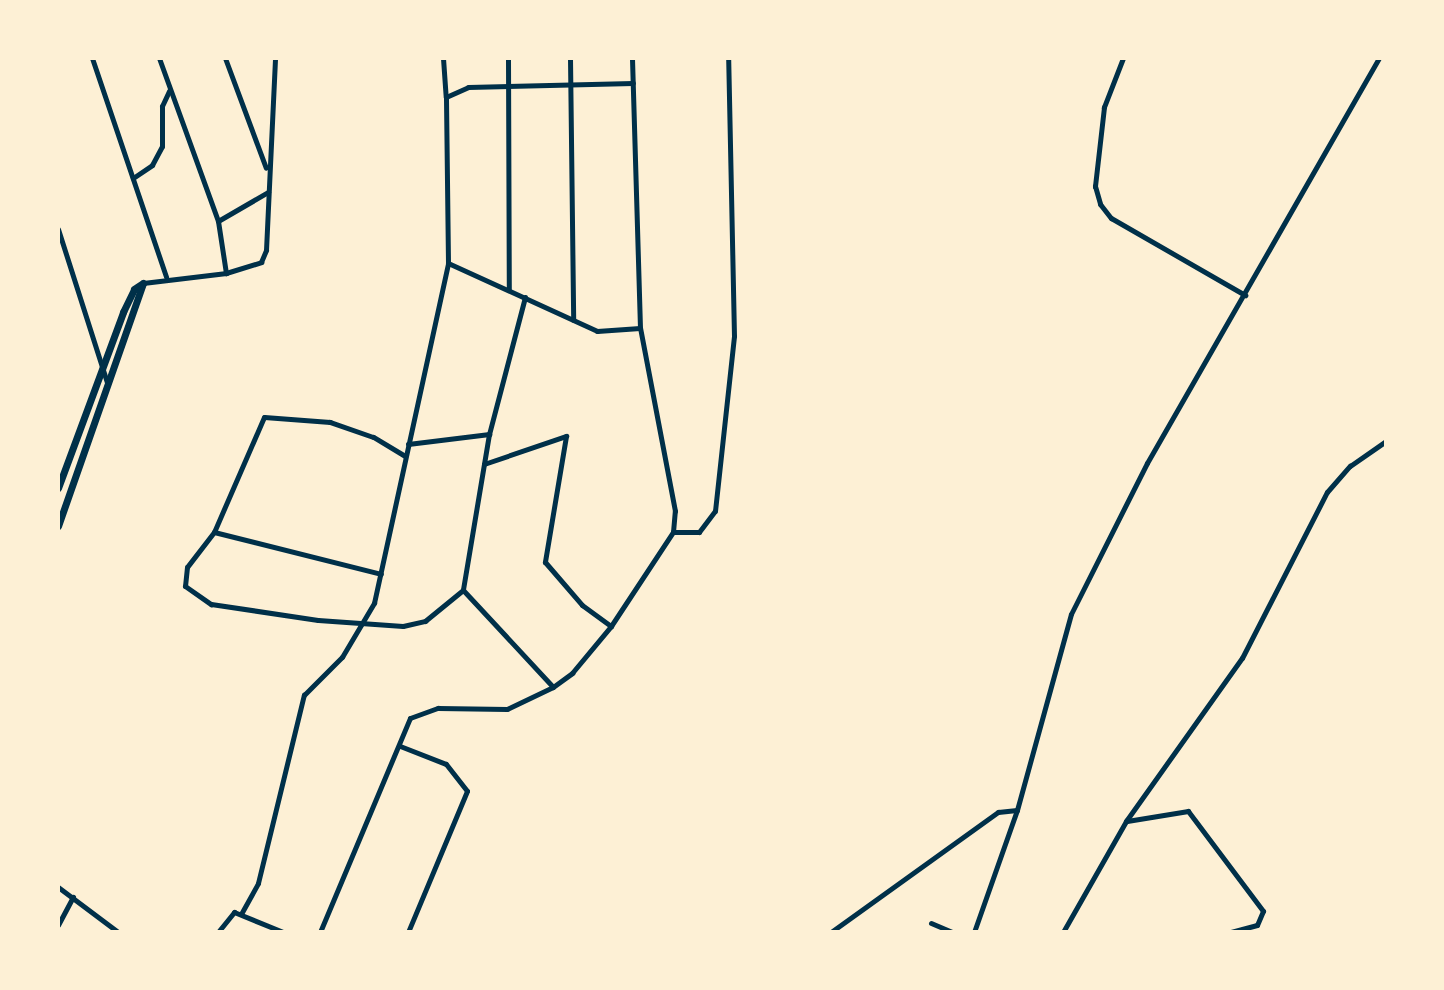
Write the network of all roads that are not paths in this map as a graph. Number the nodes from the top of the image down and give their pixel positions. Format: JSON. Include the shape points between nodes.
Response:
{"nodes":[{"id":1,"x":92,"y":58,"type":"edge"},
{"id":2,"x":159,"y":58,"type":"edge"},
{"id":3,"x":225,"y":58,"type":"edge"},
{"id":4,"x":275,"y":58,"type":"edge"},
{"id":5,"x":443,"y":58,"type":"edge"},
{"id":6,"x":508,"y":58,"type":"edge"},
{"id":7,"x":570,"y":58,"type":"edge"},
{"id":8,"x":632,"y":58,"type":"edge"},
{"id":9,"x":728,"y":58,"type":"edge"},
{"id":10,"x":1123,"y":58,"type":"edge"},
{"id":11,"x":1379,"y":58,"type":"edge"},
{"id":12,"x":633,"y":83,"type":"junction"},
{"id":13,"x":509,"y":85,"type":"junction"},
{"id":14,"x":570,"y":85,"type":"junction"},
{"id":15,"x":169,"y":90,"type":"junction"},
{"id":16,"x":446,"y":97,"type":"junction"},
{"id":17,"x":268,"y":173,"type":"junction"},
{"id":18,"x":133,"y":178,"type":"junction"},
{"id":19,"x":268,"y":192,"type":"junction"},
{"id":20,"x":218,"y":221,"type":"junction"},
{"id":21,"x":58,"y":229,"type":"edge"},
{"id":22,"x":448,"y":263,"type":"junction"},
{"id":23,"x":226,"y":273,"type":"junction"},
{"id":24,"x":166,"y":277,"type":"junction"},
{"id":25,"x":143,"y":283,"type":"junction"},
{"id":26,"x":509,"y":289,"type":"junction"},
{"id":27,"x":1245,"y":295,"type":"junction"},
{"id":28,"x":525,"y":297,"type":"junction"},
{"id":29,"x":123,"y":312,"type":"junction"},
{"id":30,"x":133,"y":319,"type":"junction"},
{"id":31,"x":573,"y":320,"type":"junction"},
{"id":32,"x":640,"y":328,"type":"junction"},
{"id":33,"x":104,"y":369,"type":"junction"},
{"id":34,"x":108,"y":388,"type":"junction"},
{"id":35,"x":489,"y":434,"type":"junction"},
{"id":36,"x":1386,"y":441,"type":"edge"},
{"id":37,"x":408,"y":444,"type":"junction"},
{"id":38,"x":405,"y":456,"type":"junction"},
{"id":39,"x":484,"y":464,"type":"junction"},
{"id":40,"x":58,"y":488,"type":"edge"},
{"id":41,"x":58,"y":526,"type":"edge"},
{"id":42,"x":214,"y":532,"type":"junction"},
{"id":43,"x":673,"y":532,"type":"junction"},
{"id":44,"x":381,"y":574,"type":"junction"},
{"id":45,"x":463,"y":590,"type":"junction"},
{"id":46,"x":361,"y":623,"type":"junction"},
{"id":47,"x":611,"y":626,"type":"junction"},
{"id":48,"x":553,"y":687,"type":"junction"},
{"id":49,"x":400,"y":746,"type":"junction"},
{"id":50,"x":1017,"y":810,"type":"junction"},
{"id":51,"x":1126,"y":821,"type":"junction"},
{"id":52,"x":58,"y":887,"type":"edge"},
{"id":53,"x":73,"y":897,"type":"junction"},
{"id":54,"x":241,"y":914,"type":"junction"},
{"id":55,"x":931,"y":923,"type":"dead end"},
{"id":56,"x":58,"y":925,"type":"edge"},
{"id":57,"x":118,"y":932,"type":"edge"},
{"id":58,"x":218,"y":932,"type":"edge"},
{"id":59,"x":283,"y":932,"type":"edge"},
{"id":60,"x":320,"y":932,"type":"edge"},
{"id":61,"x":408,"y":932,"type":"edge"},
{"id":62,"x":831,"y":932,"type":"edge"},
{"id":63,"x":952,"y":932,"type":"edge"},
{"id":64,"x":974,"y":932,"type":"edge"},
{"id":65,"x":1063,"y":932,"type":"edge"},
{"id":66,"x":1230,"y":932,"type":"edge"}],
"edges":[{"from":1,"to":18,"type":"street"},
{"from":2,"to":15,"type":"street"},
{"from":3,"to":17,"type":"street"},
{"from":4,"to":17,"type":"street"},
{"from":5,"to":16,"type":"street"},
{"from":6,"to":13,"type":"street"},
{"from":7,"to":14,"type":"street"},
{"from":8,"to":12,"type":"street"},
{"from":9,"to":43,"type":"street","via":[[734,336],[715,511],[699,532]]},
{"from":10,"to":27,"type":"street","via":[[1104,107],[1095,186],[1100,204],[1111,218]]},
{"from":11,"to":27,"type":"street"},
{"from":12,"to":14,"type":"street"},
{"from":12,"to":32,"type":"street"},
{"from":13,"to":14,"type":"street"},
{"from":13,"to":16,"type":"street","via":[[468,87]]},
{"from":13,"to":26,"type":"street"},
{"from":14,"to":31,"type":"street"},
{"from":15,"to":18,"type":"street","via":[[162,106],[162,146],[152,165]]},
{"from":15,"to":20,"type":"street"},
{"from":16,"to":22,"type":"street"},
{"from":17,"to":19,"type":"street"},
{"from":18,"to":24,"type":"street"},
{"from":19,"to":20,"type":"street"},
{"from":19,"to":23,"type":"street","via":[[261,262]]},
{"from":20,"to":23,"type":"street"},
{"from":21,"to":33,"type":"street"},
{"from":22,"to":26,"type":"street"},
{"from":22,"to":37,"type":"street"},
{"from":23,"to":24,"type":"street"},
{"from":24,"to":25,"type":"street"},
{"from":25,"to":29,"type":"street","via":[[134,289]]},
{"from":25,"to":30,"type":"street"},
{"from":26,"to":28,"type":"street"},
{"from":27,"to":50,"type":"street","via":[[1147,463],[1071,614]]},
{"from":28,"to":31,"type":"street"},
{"from":28,"to":35,"type":"street"},
{"from":29,"to":30,"type":"street"},
{"from":29,"to":33,"type":"street"},
{"from":30,"to":34,"type":"street"},
{"from":31,"to":32,"type":"street","via":[[597,331]]},
{"from":32,"to":43,"type":"street","via":[[675,511]]},
{"from":33,"to":34,"type":"street"},
{"from":33,"to":40,"type":"street"},
{"from":34,"to":41,"type":"street"},
{"from":35,"to":37,"type":"street"},
{"from":35,"to":39,"type":"street"},
{"from":36,"to":51,"type":"street","via":[[1350,466],[1327,492],[1242,658]]},
{"from":37,"to":38,"type":"street"},
{"from":38,"to":42,"type":"street","via":[[373,437],[330,422],[264,417]]},
{"from":38,"to":44,"type":"street"},
{"from":39,"to":45,"type":"street"},
{"from":39,"to":47,"type":"street","via":[[566,436],[545,562],[582,605]]},
{"from":42,"to":44,"type":"street"},
{"from":42,"to":46,"type":"street","via":[[186,572],[185,586],[197,598]]},
{"from":43,"to":47,"type":"street"},
{"from":44,"to":46,"type":"street","via":[[374,603]]},
{"from":45,"to":46,"type":"street","via":[[420,623]]},
{"from":45,"to":48,"type":"street"},
{"from":46,"to":54,"type":"street","via":[[342,657],[311,684],[301,702],[258,883]]},
{"from":47,"to":48,"type":"street","via":[[572,673]]},
{"from":48,"to":49,"type":"street","via":[[507,709],[424,710],[406,724]]},
{"from":49,"to":60,"type":"street"},
{"from":49,"to":61,"type":"street","via":[[446,764],[467,791]]},
{"from":50,"to":62,"type":"street","via":[[998,812]]},
{"from":50,"to":64,"type":"street"},
{"from":51,"to":65,"type":"street"},
{"from":51,"to":66,"type":"street","via":[[1188,811],[1263,911],[1257,925]]},
{"from":52,"to":53,"type":"street"},
{"from":53,"to":56,"type":"street"},
{"from":53,"to":57,"type":"street"},
{"from":54,"to":58,"type":"street","via":[[230,914]]},
{"from":54,"to":59,"type":"street"},
{"from":55,"to":63,"type":"street"}]}
